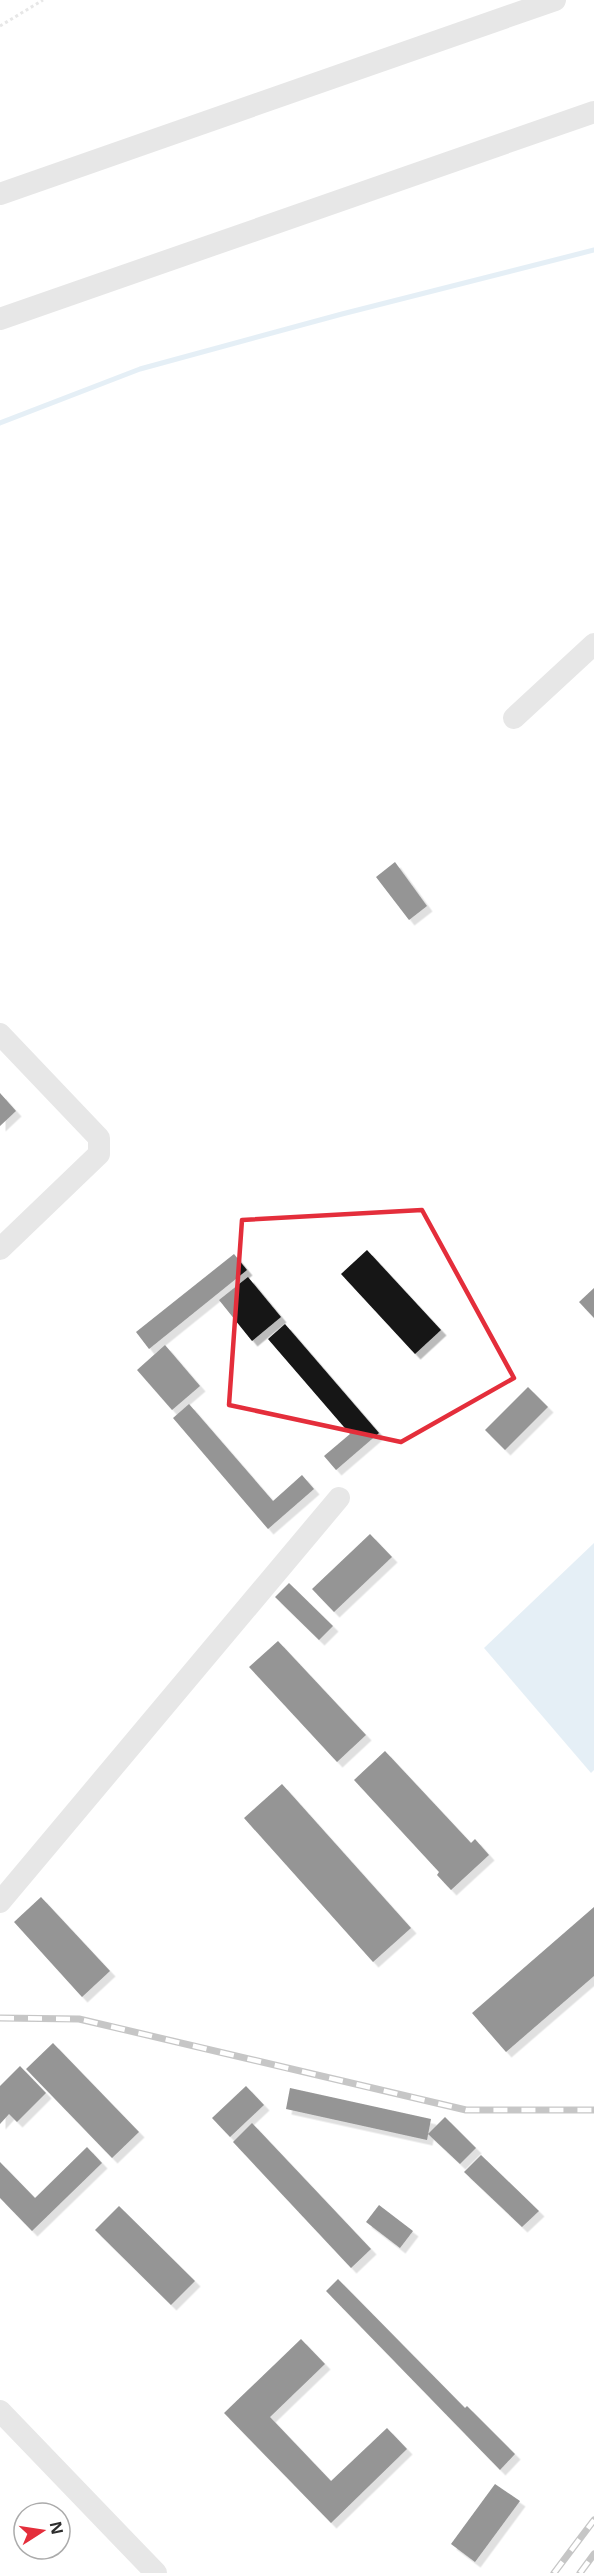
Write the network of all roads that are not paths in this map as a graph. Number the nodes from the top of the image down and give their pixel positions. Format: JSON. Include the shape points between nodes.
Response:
{"nodes":[{"id":1,"x":555,"y":0,"type":"edge"},
{"id":2,"x":594,"y":112,"type":"edge"},
{"id":3,"x":0,"y":194,"type":"edge"},
{"id":4,"x":0,"y":319,"type":"edge"},
{"id":5,"x":594,"y":644,"type":"edge"},
{"id":6,"x":514,"y":718,"type":"dead end"},
{"id":7,"x":0,"y":1034,"type":"edge"},
{"id":8,"x":0,"y":1250,"type":"edge"},
{"id":9,"x":339,"y":1498,"type":"dead end"},
{"id":10,"x":0,"y":1902,"type":"edge"},
{"id":11,"x":0,"y":2411,"type":"edge"},
{"id":12,"x":156,"y":2573,"type":"edge"}],
"edges":[{"from":1,"to":3,"type":"street"},
{"from":2,"to":4,"type":"street"},
{"from":5,"to":6,"type":"street"},
{"from":7,"to":8,"type":"street","via":[[99,1138],[99,1154]]},
{"from":9,"to":10,"type":"street"},
{"from":11,"to":12,"type":"street"}]}
